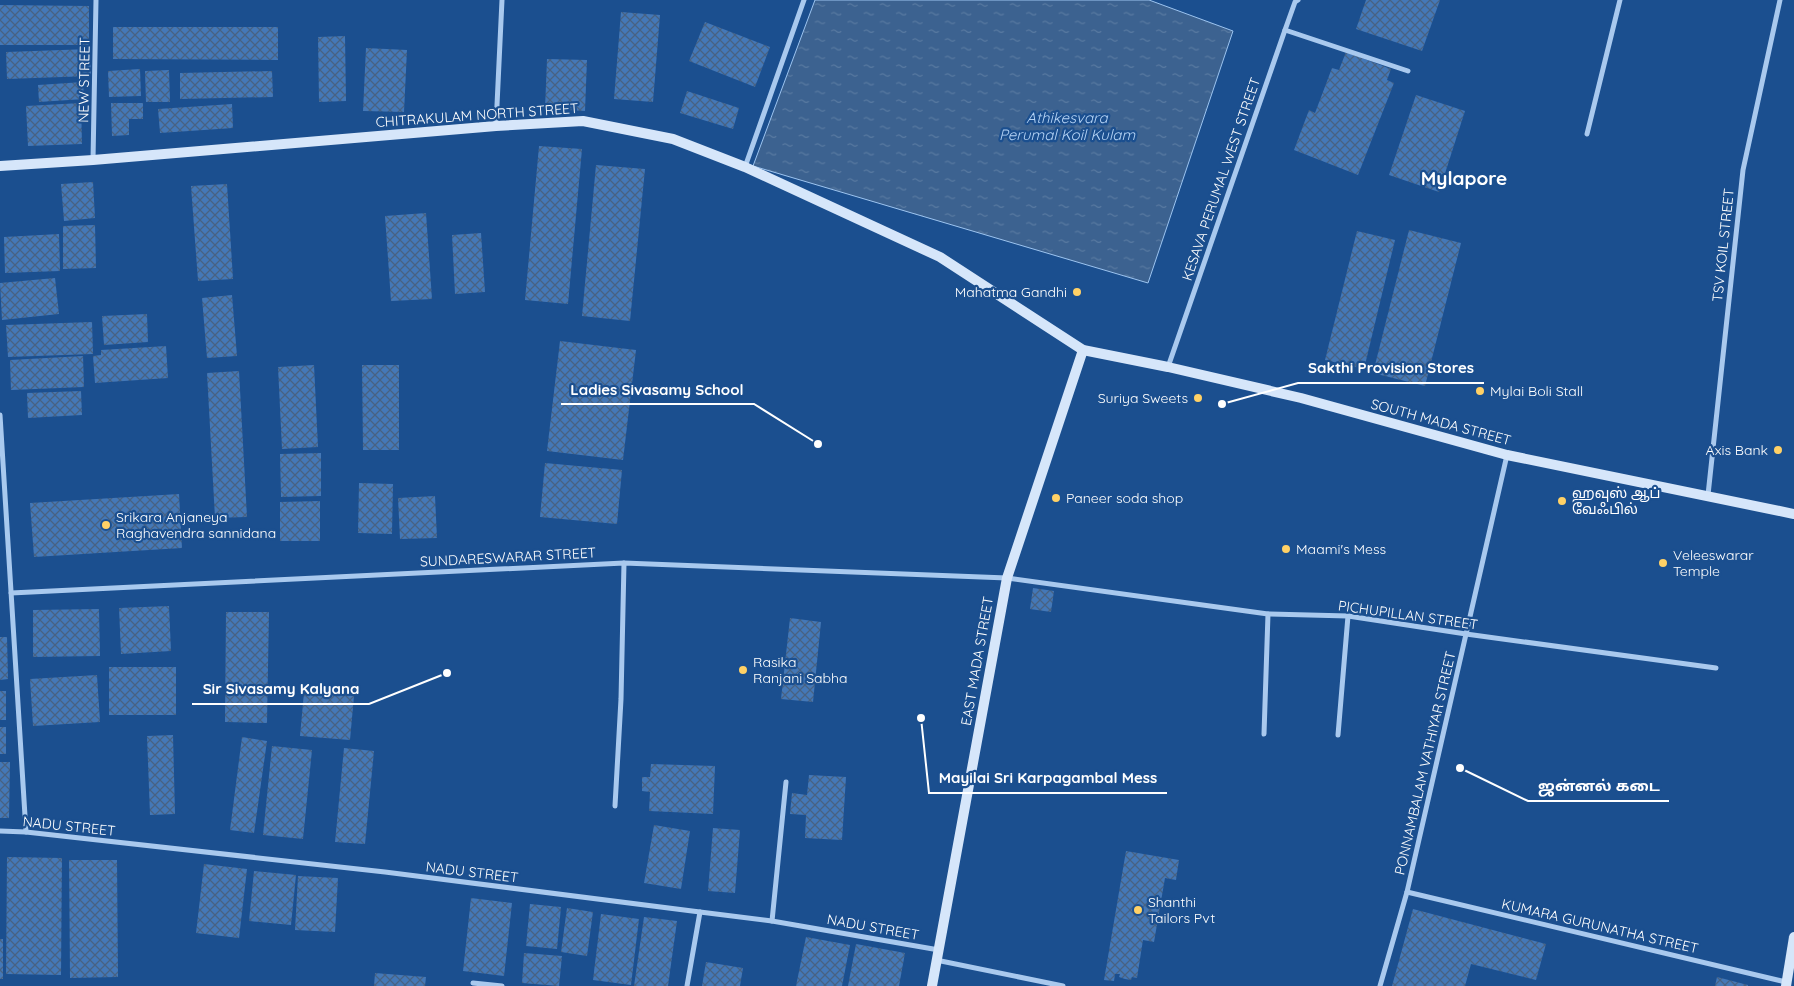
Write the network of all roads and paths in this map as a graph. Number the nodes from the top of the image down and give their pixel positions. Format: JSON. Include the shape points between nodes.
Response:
{"nodes":[{"id":1,"x":96,"y":0,"type":"edge"},
{"id":2,"x":502,"y":0,"type":"edge"},
{"id":3,"x":804,"y":0,"type":"edge"},
{"id":4,"x":1620,"y":0,"type":"edge"},
{"id":5,"x":1780,"y":0,"type":"edge"},
{"id":6,"x":1294,"y":1,"type":"edge"},
{"id":7,"x":1285,"y":30,"type":"junction"},
{"id":8,"x":1408,"y":71,"type":"dead end"},
{"id":9,"x":496,"y":126,"type":"junction"},
{"id":10,"x":1587,"y":134,"type":"dead end"},
{"id":11,"x":93,"y":160,"type":"junction"},
{"id":12,"x":0,"y":166,"type":"edge"},
{"id":13,"x":745,"y":166,"type":"junction"},
{"id":14,"x":1083,"y":350,"type":"junction"},
{"id":15,"x":1168,"y":367,"type":"junction"},
{"id":16,"x":0,"y":414,"type":"edge"},
{"id":17,"x":1507,"y":455,"type":"junction"},
{"id":18,"x":1708,"y":495,"type":"junction"},
{"id":19,"x":1794,"y":514,"type":"edge"},
{"id":20,"x":624,"y":563,"type":"junction"},
{"id":21,"x":1007,"y":578,"type":"junction"},
{"id":22,"x":11,"y":593,"type":"junction"},
{"id":23,"x":1268,"y":614,"type":"junction"},
{"id":24,"x":1348,"y":616,"type":"junction"},
{"id":25,"x":1466,"y":634,"type":"junction"},
{"id":26,"x":1716,"y":668,"type":"dead end"},
{"id":27,"x":1264,"y":734,"type":"dead end"},
{"id":28,"x":1338,"y":735,"type":"dead end"},
{"id":29,"x":786,"y":782,"type":"dead end"},
{"id":30,"x":614,"y":806,"type":"dead end"},
{"id":31,"x":0,"y":832,"type":"edge"},
{"id":32,"x":26,"y":832,"type":"junction"},
{"id":33,"x":1408,"y":892,"type":"junction"},
{"id":34,"x":700,"y":912,"type":"junction"},
{"id":35,"x":772,"y":921,"type":"junction"},
{"id":36,"x":1794,"y":937,"type":"edge"},
{"id":37,"x":937,"y":955,"type":"junction"},
{"id":38,"x":474,"y":983,"type":"dead end"},
{"id":39,"x":1786,"y":984,"type":"edge"},
{"id":40,"x":502,"y":986,"type":"edge"},
{"id":41,"x":687,"y":986,"type":"edge"},
{"id":42,"x":932,"y":986,"type":"edge"},
{"id":43,"x":1063,"y":986,"type":"edge"},
{"id":44,"x":1380,"y":986,"type":"edge"}],
"edges":[{"from":1,"to":11,"type":"street","name":"NEW STREET"},
{"from":2,"to":9,"type":"street"},
{"from":3,"to":13,"type":"street"},
{"from":4,"to":10,"type":"street"},
{"from":5,"to":18,"type":"street","name":"TSV KOIL STREET","via":[[1743,170]]},
{"from":6,"to":7,"type":"street","name":"KESAVA PERUMAL WEST STREET"},
{"from":7,"to":8,"type":"street"},
{"from":7,"to":15,"type":"street","name":"KESAVA PERUMAL WEST STREET"},
{"from":9,"to":11,"type":"street","name":"CHITRAKULAM NORTH STREET"},
{"from":9,"to":13,"type":"street","name":"CHITRAKULAM NORTH STREET","via":[[583,121],[673,139]]},
{"from":11,"to":12,"type":"street","name":"CHITRAKULAM NORTH STREET"},
{"from":13,"to":14,"type":"street","name":"CHITRAKULAM NORTH STREET","via":[[940,258]]},
{"from":14,"to":15,"type":"street","name":"SOUTH MADA STREET"},
{"from":14,"to":21,"type":"street","name":"EAST MADA STREET"},
{"from":15,"to":17,"type":"street","name":"SOUTH MADA STREET","via":[[1301,398]]},
{"from":16,"to":22,"type":"street"},
{"from":17,"to":18,"type":"street","name":"SOUTH MADA STREET"},
{"from":17,"to":25,"type":"street","name":"PONNAMBALAM VATHIYAR STREET"},
{"from":18,"to":19,"type":"street","name":"SOUTH MADA STREET"},
{"from":20,"to":21,"type":"street","name":"SUNDARESWARAR STREET"},
{"from":20,"to":22,"type":"street","name":"SUNDARESWARAR STREET"},
{"from":20,"to":30,"type":"street","via":[[621,699]]},
{"from":21,"to":23,"type":"street","name":"PICHUPILLAN STREET"},
{"from":21,"to":37,"type":"street","name":"EAST MADA STREET"},
{"from":22,"to":32,"type":"street"},
{"from":23,"to":24,"type":"street","name":"PICHUPILLAN STREET"},
{"from":23,"to":27,"type":"street"},
{"from":24,"to":25,"type":"street","name":"PICHUPILLAN STREET"},
{"from":24,"to":28,"type":"street"},
{"from":25,"to":26,"type":"street","name":"PICHUPILLAN STREET"},
{"from":25,"to":33,"type":"street","name":"PONNAMBALAM VATHIYAR STREET"},
{"from":29,"to":35,"type":"street"},
{"from":31,"to":32,"type":"street","name":"NADU STREET"},
{"from":32,"to":34,"type":"street","name":"NADU STREET"},
{"from":33,"to":39,"type":"street","name":"KUMARA GURUNATHA STREET"},
{"from":33,"to":44,"type":"street","name":"PONNAMBALAM VATHIYAR STREET"},
{"from":34,"to":35,"type":"street","name":"NADU STREET"},
{"from":34,"to":41,"type":"street"},
{"from":35,"to":37,"type":"street","name":"NADU STREET"},
{"from":36,"to":39,"type":"street"},
{"from":37,"to":42,"type":"street","name":"EAST MADA STREET"},
{"from":37,"to":43,"type":"street","name":"NADU STREET"},
{"from":38,"to":40,"type":"street"}]}
